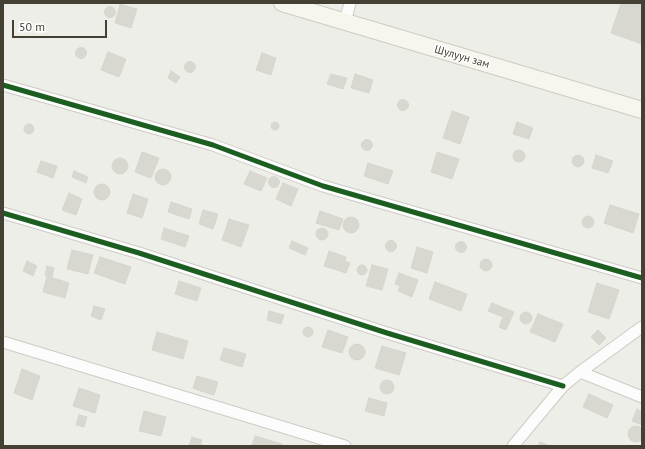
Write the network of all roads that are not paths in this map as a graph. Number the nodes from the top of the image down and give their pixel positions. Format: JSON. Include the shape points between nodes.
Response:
{"nodes":[{"id":1,"x":282,"y":3,"type":"edge"},
{"id":2,"x":350,"y":3,"type":"edge"},
{"id":3,"x":345,"y":22,"type":"junction"},
{"id":4,"x":3,"y":85,"type":"edge"},
{"id":5,"x":642,"y":110,"type":"edge"},
{"id":6,"x":3,"y":213,"type":"edge"},
{"id":7,"x":642,"y":278,"type":"edge"},
{"id":8,"x":642,"y":327,"type":"edge"},
{"id":9,"x":3,"y":342,"type":"edge"},
{"id":10,"x":580,"y":372,"type":"junction"},
{"id":11,"x":563,"y":386,"type":"junction"},
{"id":12,"x":642,"y":397,"type":"edge"},
{"id":13,"x":345,"y":446,"type":"edge"},
{"id":14,"x":513,"y":446,"type":"edge"}],
"edges":[{"from":1,"to":3,"type":"street","name":"Шулуун зам"},
{"from":2,"to":3,"type":"street"},
{"from":3,"to":5,"type":"street","name":"Шулуун зам"},
{"from":4,"to":7,"type":"street","via":[[213,145],[323,186]]},
{"from":6,"to":11,"type":"street"},
{"from":8,"to":10,"type":"street"},
{"from":9,"to":13,"type":"street"},
{"from":10,"to":11,"type":"street"},
{"from":10,"to":12,"type":"street"},
{"from":11,"to":14,"type":"street"}]}
